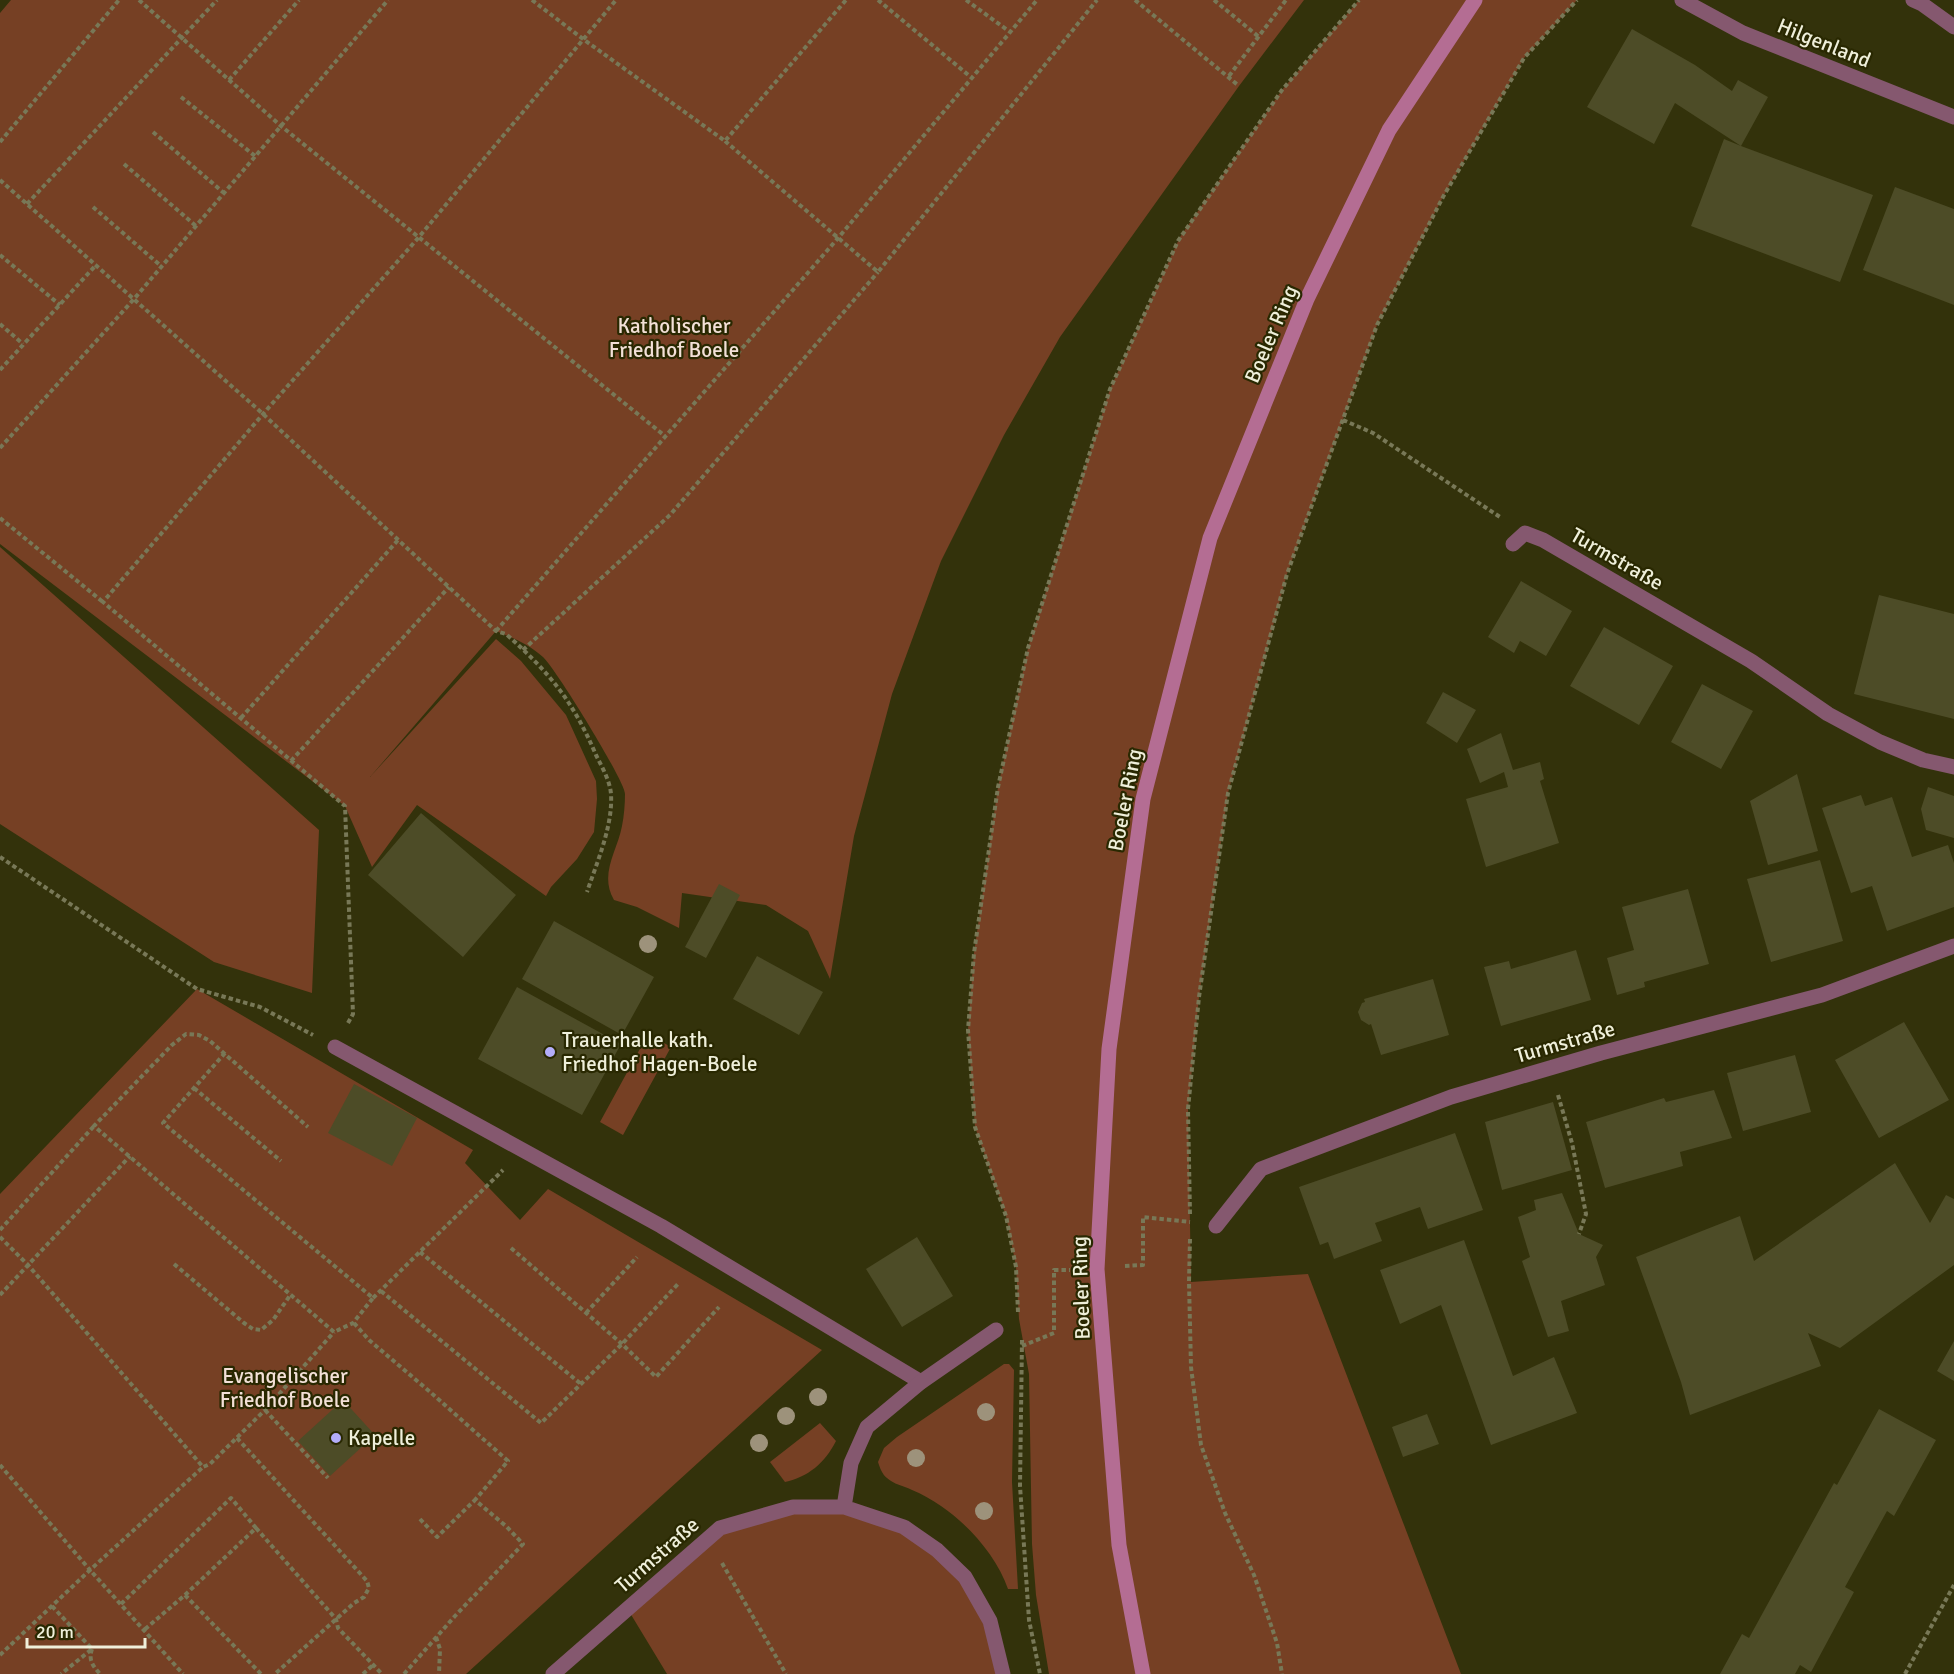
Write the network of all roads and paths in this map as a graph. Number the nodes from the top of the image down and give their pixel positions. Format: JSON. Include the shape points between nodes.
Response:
{"nodes":[{"id":1,"x":119,"y":0,"type":"edge"},
{"id":2,"x":139,"y":0,"type":"edge"},
{"id":3,"x":217,"y":0,"type":"edge"},
{"id":4,"x":299,"y":0,"type":"edge"},
{"id":5,"x":388,"y":0,"type":"edge"},
{"id":6,"x":532,"y":0,"type":"edge"},
{"id":7,"x":616,"y":0,"type":"edge"},
{"id":8,"x":846,"y":0,"type":"edge"},
{"id":9,"x":878,"y":0,"type":"edge"},
{"id":10,"x":966,"y":0,"type":"edge"},
{"id":11,"x":1037,"y":0,"type":"edge"},
{"id":12,"x":1097,"y":0,"type":"edge"},
{"id":13,"x":1135,"y":0,"type":"edge"},
{"id":14,"x":1214,"y":0,"type":"edge"},
{"id":15,"x":1286,"y":0,"type":"edge"},
{"id":16,"x":1359,"y":0,"type":"edge"},
{"id":17,"x":1475,"y":0,"type":"edge"},
{"id":18,"x":1577,"y":0,"type":"edge"},
{"id":19,"x":1682,"y":0,"type":"edge"},
{"id":20,"x":1913,"y":0,"type":"edge"},
{"id":21,"x":1954,"y":27,"type":"edge"},
{"id":22,"x":1010,"y":32,"type":"junction"},
{"id":23,"x":1258,"y":37,"type":"junction"},
{"id":24,"x":183,"y":38,"type":"junction"},
{"id":25,"x":583,"y":39,"type":"junction"},
{"id":26,"x":1229,"y":76,"type":"junction"},
{"id":27,"x":972,"y":78,"type":"junction"},
{"id":28,"x":229,"y":80,"type":"junction"},
{"id":29,"x":1239,"y":86,"type":"dead end"},
{"id":30,"x":181,"y":97,"type":"dead end"},
{"id":31,"x":1954,"y":117,"type":"edge"},
{"id":32,"x":281,"y":126,"type":"junction"},
{"id":33,"x":153,"y":132,"type":"dead end"},
{"id":34,"x":725,"y":141,"type":"junction"},
{"id":35,"x":0,"y":142,"type":"edge"},
{"id":36,"x":255,"y":156,"type":"junction"},
{"id":37,"x":124,"y":164,"type":"dead end"},
{"id":38,"x":0,"y":180,"type":"edge"},
{"id":39,"x":224,"y":193,"type":"junction"},
{"id":40,"x":27,"y":204,"type":"junction"},
{"id":41,"x":93,"y":207,"type":"dead end"},
{"id":42,"x":196,"y":226,"type":"junction"},
{"id":43,"x":419,"y":237,"type":"junction"},
{"id":44,"x":839,"y":237,"type":"junction"},
{"id":45,"x":0,"y":255,"type":"edge"},
{"id":46,"x":96,"y":265,"type":"junction"},
{"id":47,"x":161,"y":266,"type":"junction"},
{"id":48,"x":878,"y":272,"type":"junction"},
{"id":49,"x":134,"y":299,"type":"junction"},
{"id":50,"x":60,"y":305,"type":"junction"},
{"id":51,"x":0,"y":324,"type":"edge"},
{"id":52,"x":23,"y":344,"type":"junction"},
{"id":53,"x":0,"y":370,"type":"edge"},
{"id":54,"x":263,"y":414,"type":"junction"},
{"id":55,"x":1343,"y":420,"type":"junction"},
{"id":56,"x":666,"y":436,"type":"junction"},
{"id":57,"x":0,"y":448,"type":"edge"},
{"id":58,"x":0,"y":518,"type":"edge"},
{"id":59,"x":1525,"y":533,"type":"junction"},
{"id":60,"x":398,"y":540,"type":"junction"},
{"id":61,"x":1512,"y":544,"type":"dead end"},
{"id":62,"x":449,"y":587,"type":"junction"},
{"id":63,"x":103,"y":602,"type":"junction"},
{"id":64,"x":496,"y":631,"type":"junction"},
{"id":65,"x":524,"y":650,"type":"junction"},
{"id":66,"x":241,"y":718,"type":"junction"},
{"id":67,"x":291,"y":761,"type":"junction"},
{"id":68,"x":1954,"y":767,"type":"edge"},
{"id":69,"x":0,"y":857,"type":"edge"},
{"id":70,"x":587,"y":892,"type":"dead end"},
{"id":71,"x":1954,"y":946,"type":"edge"},
{"id":72,"x":335,"y":1047,"type":"junction"},
{"id":73,"x":225,"y":1053,"type":"junction"},
{"id":74,"x":1548,"y":1068,"type":"junction"},
{"id":75,"x":194,"y":1088,"type":"junction"},
{"id":76,"x":94,"y":1126,"type":"junction"},
{"id":77,"x":308,"y":1127,"type":"dead end"},
{"id":78,"x":524,"y":1150,"type":"junction"},
{"id":79,"x":130,"y":1156,"type":"junction"},
{"id":80,"x":281,"y":1161,"type":"dead end"},
{"id":81,"x":1216,"y":1226,"type":"dead end"},
{"id":82,"x":0,"y":1230,"type":"edge"},
{"id":83,"x":1579,"y":1233,"type":"dead end"},
{"id":84,"x":0,"y":1236,"type":"edge"},
{"id":85,"x":511,"y":1248,"type":"dead end"},
{"id":86,"x":420,"y":1252,"type":"junction"},
{"id":87,"x":638,"y":1257,"type":"dead end"},
{"id":88,"x":28,"y":1264,"type":"junction"},
{"id":89,"x":174,"y":1264,"type":"dead end"},
{"id":90,"x":678,"y":1284,"type":"dead end"},
{"id":91,"x":381,"y":1291,"type":"junction"},
{"id":92,"x":291,"y":1294,"type":"junction"},
{"id":93,"x":0,"y":1295,"type":"edge"},
{"id":94,"x":373,"y":1298,"type":"junction"},
{"id":95,"x":719,"y":1307,"type":"dead end"},
{"id":96,"x":586,"y":1313,"type":"junction"},
{"id":97,"x":1019,"y":1319,"type":"dead end"},
{"id":98,"x":353,"y":1323,"type":"junction"},
{"id":99,"x":996,"y":1330,"type":"dead end"},
{"id":100,"x":334,"y":1332,"type":"junction"},
{"id":101,"x":1021,"y":1337,"type":"dead end"},
{"id":102,"x":622,"y":1344,"type":"junction"},
{"id":103,"x":921,"y":1382,"type":"junction"},
{"id":104,"x":581,"y":1384,"type":"junction"},
{"id":105,"x":265,"y":1410,"type":"junction"},
{"id":106,"x":237,"y":1437,"type":"junction"},
{"id":107,"x":0,"y":1465,"type":"edge"},
{"id":108,"x":203,"y":1467,"type":"junction"},
{"id":109,"x":328,"y":1478,"type":"dead end"},
{"id":110,"x":475,"y":1500,"type":"junction"},
{"id":111,"x":844,"y":1508,"type":"junction"},
{"id":112,"x":420,"y":1519,"type":"dead end"},
{"id":113,"x":256,"y":1528,"type":"junction"},
{"id":114,"x":708,"y":1539,"type":"junction"},
{"id":115,"x":90,"y":1569,"type":"junction"},
{"id":116,"x":1954,"y":1585,"type":"edge"},
{"id":117,"x":185,"y":1595,"type":"junction"},
{"id":118,"x":121,"y":1605,"type":"junction"},
{"id":119,"x":52,"y":1606,"type":"junction"},
{"id":120,"x":336,"y":1619,"type":"junction"},
{"id":121,"x":144,"y":1630,"type":"junction"},
{"id":122,"x":436,"y":1638,"type":"junction"},
{"id":123,"x":92,"y":1649,"type":"junction"},
{"id":124,"x":0,"y":1655,"type":"edge"},
{"id":125,"x":373,"y":1665,"type":"junction"},
{"id":126,"x":61,"y":1674,"type":"edge"},
{"id":127,"x":100,"y":1674,"type":"edge"},
{"id":128,"x":183,"y":1674,"type":"edge"},
{"id":129,"x":261,"y":1674,"type":"edge"},
{"id":130,"x":275,"y":1674,"type":"edge"},
{"id":131,"x":363,"y":1674,"type":"edge"},
{"id":132,"x":382,"y":1674,"type":"edge"},
{"id":133,"x":404,"y":1674,"type":"edge"},
{"id":134,"x":439,"y":1674,"type":"edge"},
{"id":135,"x":553,"y":1674,"type":"edge"},
{"id":136,"x":786,"y":1674,"type":"edge"},
{"id":137,"x":1003,"y":1674,"type":"edge"},
{"id":138,"x":1040,"y":1674,"type":"edge"},
{"id":139,"x":1143,"y":1674,"type":"edge"},
{"id":140,"x":1282,"y":1674,"type":"edge"},
{"id":141,"x":1905,"y":1674,"type":"edge"}],
"edges":[{"from":1,"to":35,"type":"path"},
{"from":2,"to":24,"type":"path"},
{"from":3,"to":24,"type":"path"},
{"from":4,"to":28,"type":"path"},
{"from":5,"to":32,"type":"path"},
{"from":6,"to":25,"type":"path"},
{"from":7,"to":25,"type":"path"},
{"from":8,"to":34,"type":"path"},
{"from":9,"to":27,"type":"path"},
{"from":10,"to":22,"type":"path"},
{"from":11,"to":22,"type":"path"},
{"from":12,"to":48,"type":"path"},
{"from":13,"to":26,"type":"path"},
{"from":14,"to":23,"type":"path"},
{"from":15,"to":23,"type":"path"},
{"from":16,"to":97,"type":"path","via":[[1282,90],[1178,241],[1110,389],[1028,648],[998,787],[974,953],[968,1030],[975,1127],[1006,1216],[1016,1266]]},
{"from":17,"to":139,"type":"main road","name":"Boeler Ring","via":[[1389,130],[1307,300],[1210,538],[1143,798],[1109,1049],[1098,1269],[1119,1545]]},
{"from":18,"to":55,"type":"path","via":[[1524,58],[1443,197],[1377,325]]},
{"from":19,"to":31,"type":"street","name":"Hilgenland","via":[[1743,33]]},
{"from":20,"to":21,"type":"street"},
{"from":22,"to":27,"type":"path"},
{"from":23,"to":26,"type":"path"},
{"from":24,"to":28,"type":"path"},
{"from":24,"to":40,"type":"path"},
{"from":25,"to":34,"type":"path"},
{"from":25,"to":43,"type":"path"},
{"from":26,"to":29,"type":"path"},
{"from":27,"to":44,"type":"path"},
{"from":28,"to":32,"type":"path"},
{"from":30,"to":36,"type":"path"},
{"from":32,"to":36,"type":"path"},
{"from":32,"to":43,"type":"path"},
{"from":33,"to":39,"type":"path"},
{"from":34,"to":44,"type":"path"},
{"from":36,"to":39,"type":"path"},
{"from":37,"to":42,"type":"path"},
{"from":38,"to":40,"type":"path"},
{"from":39,"to":42,"type":"path"},
{"from":40,"to":46,"type":"path"},
{"from":41,"to":47,"type":"path"},
{"from":42,"to":47,"type":"path"},
{"from":43,"to":54,"type":"path"},
{"from":43,"to":56,"type":"path"},
{"from":44,"to":48,"type":"path"},
{"from":44,"to":56,"type":"path"},
{"from":45,"to":50,"type":"path"},
{"from":46,"to":49,"type":"path"},
{"from":46,"to":50,"type":"path"},
{"from":47,"to":49,"type":"path"},
{"from":48,"to":65,"type":"path","via":[[670,515]]},
{"from":49,"to":54,"type":"path"},
{"from":49,"to":57,"type":"path"},
{"from":50,"to":52,"type":"path"},
{"from":51,"to":52,"type":"path"},
{"from":52,"to":53,"type":"path"},
{"from":54,"to":60,"type":"path"},
{"from":54,"to":63,"type":"path"},
{"from":55,"to":59,"type":"path","via":[[1372,433]]},
{"from":55,"to":140,"type":"path","via":[[1287,574],[1228,793],[1188,1109],[1191,1356],[1201,1445],[1225,1513],[1254,1575],[1277,1643]]},
{"from":56,"to":64,"type":"path"},
{"from":58,"to":63,"type":"path"},
{"from":59,"to":61,"type":"street"},
{"from":59,"to":68,"type":"street","name":"Turmstraße","via":[[1751,661],[1828,714],[1880,742],[1923,760]]},
{"from":60,"to":62,"type":"path"},
{"from":60,"to":66,"type":"path"},
{"from":62,"to":64,"type":"path"},
{"from":62,"to":67,"type":"path"},
{"from":63,"to":66,"type":"path"},
{"from":64,"to":65,"type":"path","via":[[506,634]]},
{"from":65,"to":70,"type":"path","via":[[573,707],[611,792],[610,812]]},
{"from":66,"to":67,"type":"path"},
{"from":67,"to":72,"type":"path","via":[[345,806],[353,1014]]},
{"from":69,"to":72,"type":"path","via":[[197,989],[260,1007]]},
{"from":71,"to":74,"type":"street","name":"Turmstraße","via":[[1822,995]]},
{"from":72,"to":78,"type":"street"},
{"from":73,"to":75,"type":"path"},
{"from":73,"to":76,"type":"path","via":[[199,1035],[186,1034]]},
{"from":73,"to":77,"type":"path"},
{"from":74,"to":81,"type":"street","name":"Turmstraße","via":[[1450,1097],[1261,1170]]},
{"from":74,"to":83,"type":"path","via":[[1572,1143],[1586,1214]]},
{"from":75,"to":80,"type":"path"},
{"from":75,"to":94,"type":"path","via":[[163,1123]]},
{"from":76,"to":79,"type":"path"},
{"from":76,"to":82,"type":"path"},
{"from":78,"to":86,"type":"path"},
{"from":78,"to":103,"type":"street","via":[[661,1226]]},
{"from":79,"to":88,"type":"path"},
{"from":79,"to":92,"type":"path"},
{"from":84,"to":88,"type":"path"},
{"from":85,"to":96,"type":"path"},
{"from":86,"to":91,"type":"path"},
{"from":86,"to":104,"type":"path"},
{"from":87,"to":96,"type":"path"},
{"from":88,"to":93,"type":"path"},
{"from":88,"to":108,"type":"path"},
{"from":89,"to":92,"type":"path","via":[[253,1329],[261,1330],[273,1320]]},
{"from":90,"to":102,"type":"path"},
{"from":91,"to":94,"type":"path"},
{"from":91,"to":104,"type":"path","via":[[541,1423]]},
{"from":92,"to":100,"type":"path"},
{"from":94,"to":98,"type":"path"},
{"from":95,"to":102,"type":"path","via":[[656,1377]]},
{"from":96,"to":102,"type":"path"},
{"from":98,"to":100,"type":"path"},
{"from":98,"to":110,"type":"path","via":[[508,1461]]},
{"from":99,"to":103,"type":"street"},
{"from":100,"to":105,"type":"path"},
{"from":101,"to":138,"type":"path","via":[[1020,1486],[1029,1620]]},
{"from":102,"to":104,"type":"path"},
{"from":103,"to":111,"type":"street","via":[[867,1427],[850,1463]]},
{"from":105,"to":106,"type":"path"},
{"from":105,"to":109,"type":"path"},
{"from":106,"to":108,"type":"path"},
{"from":106,"to":120,"type":"path","via":[[367,1581],[369,1588],[364,1597]]},
{"from":107,"to":115,"type":"path"},
{"from":108,"to":115,"type":"path"},
{"from":110,"to":112,"type":"path","via":[[437,1536]]},
{"from":110,"to":122,"type":"path","via":[[523,1544]]},
{"from":111,"to":114,"type":"street","name":"Turmstraße","via":[[793,1507],[720,1528]]},
{"from":111,"to":137,"type":"street","name":"Turmstraße","via":[[904,1527],[937,1550],[965,1577],[990,1621]]},
{"from":113,"to":117,"type":"path"},
{"from":113,"to":118,"type":"path","via":[[231,1498]]},
{"from":113,"to":120,"type":"path"},
{"from":114,"to":135,"type":"street","name":"Turmstraße"},
{"from":114,"to":136,"type":"path"},
{"from":115,"to":118,"type":"path"},
{"from":115,"to":119,"type":"path"},
{"from":116,"to":141,"type":"path"},
{"from":117,"to":121,"type":"path"},
{"from":117,"to":129,"type":"path"},
{"from":118,"to":121,"type":"path"},
{"from":119,"to":123,"type":"path"},
{"from":119,"to":124,"type":"path"},
{"from":120,"to":125,"type":"path","via":[[338,1628]]},
{"from":120,"to":130,"type":"path"},
{"from":121,"to":128,"type":"path"},
{"from":122,"to":133,"type":"path"},
{"from":122,"to":134,"type":"path","via":[[441,1649]]},
{"from":123,"to":126,"type":"path"},
{"from":123,"to":127,"type":"path","via":[[92,1665]]},
{"from":125,"to":131,"type":"path"},
{"from":125,"to":132,"type":"path"}]}
